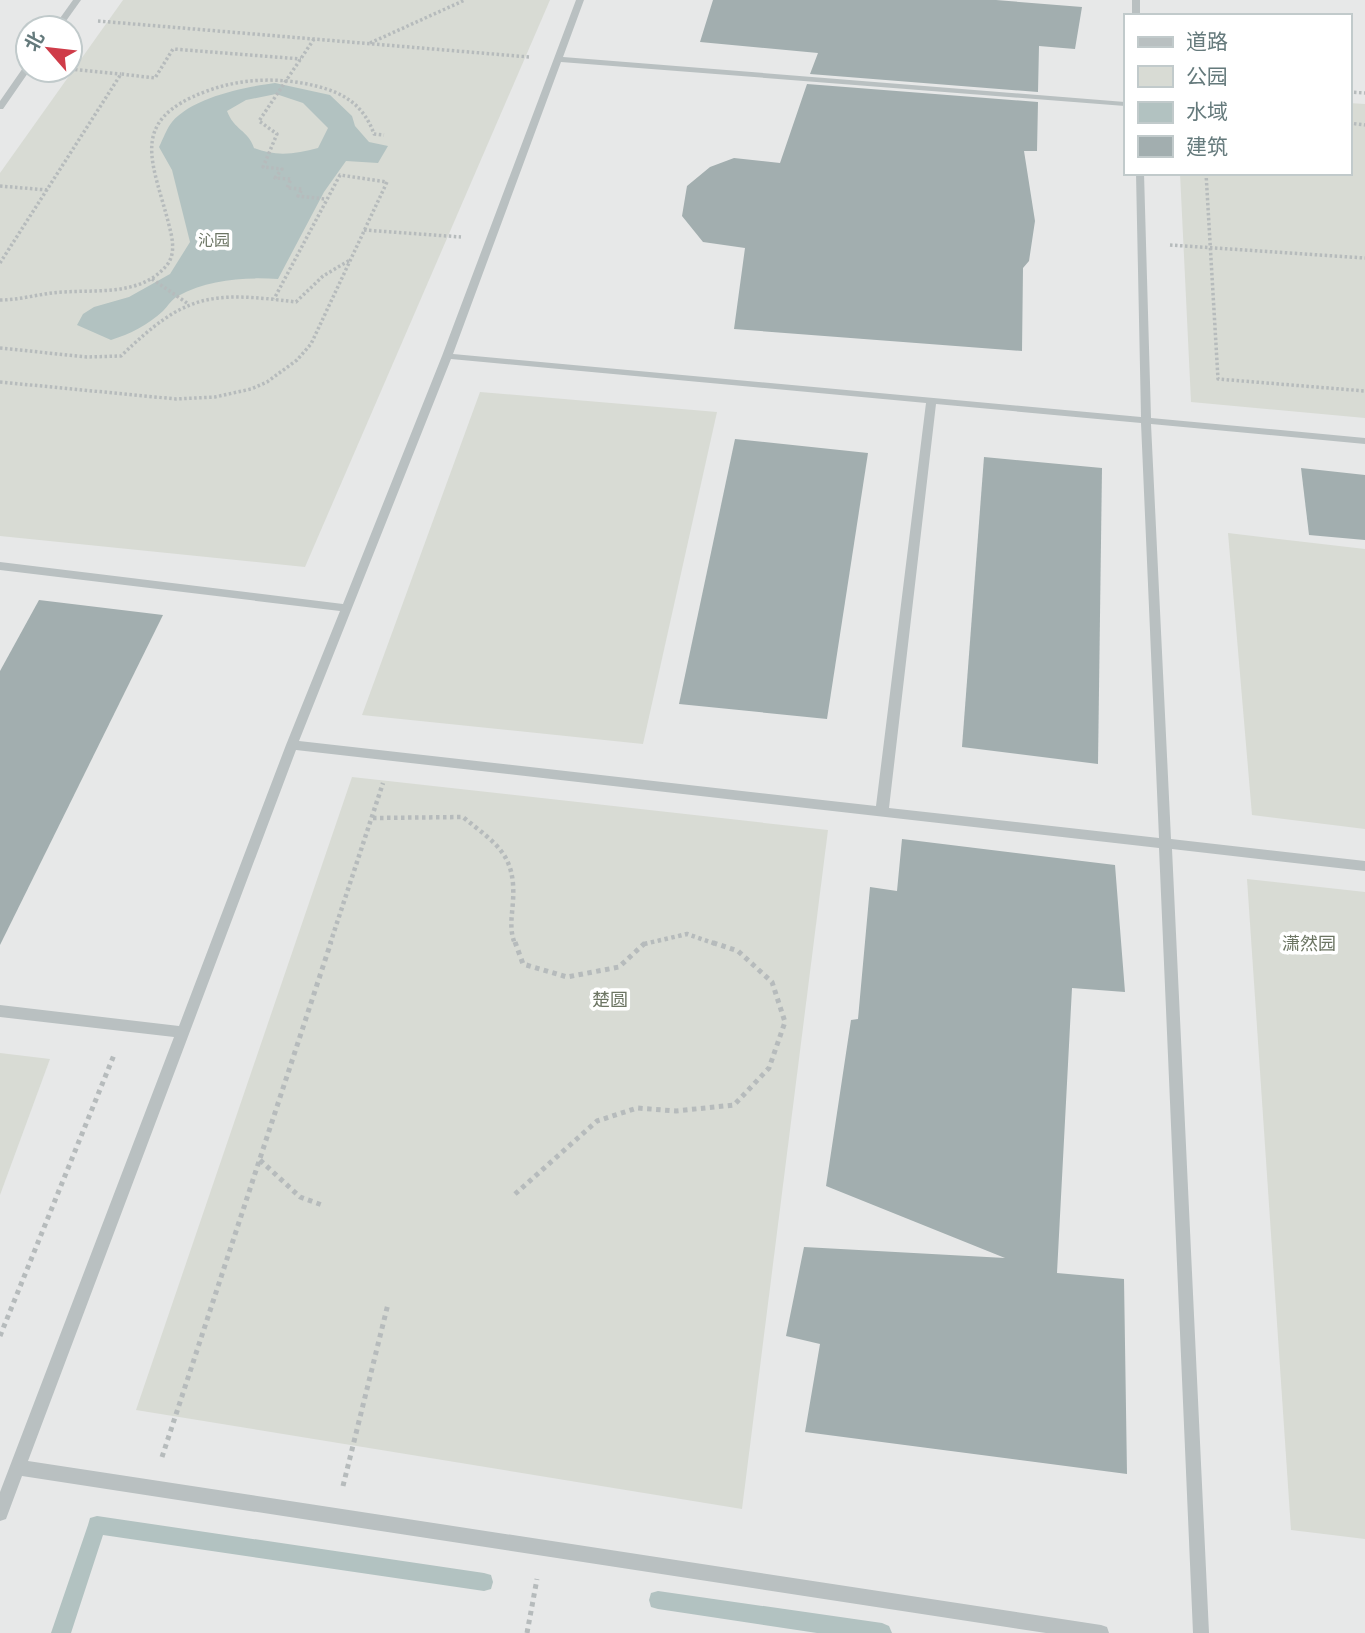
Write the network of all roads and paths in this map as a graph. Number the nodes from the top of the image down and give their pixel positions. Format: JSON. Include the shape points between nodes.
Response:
{"nodes":[{"id":1,"x":465,"y":0,"type":"edge"},
{"id":2,"x":580,"y":0,"type":"edge"},
{"id":3,"x":84,"y":20,"type":"edge"},
{"id":4,"x":314,"y":39,"type":"junction"},
{"id":5,"x":369,"y":44,"type":"junction"},
{"id":6,"x":301,"y":59,"type":"junction"},
{"id":7,"x":558,"y":59,"type":"junction"},
{"id":8,"x":84,"y":70,"type":"edge"},
{"id":9,"x":121,"y":74,"type":"junction"},
{"id":10,"x":285,"y":81,"type":"junction"},
{"id":11,"x":16,"y":84,"type":"edge"},
{"id":12,"x":0,"y":88,"type":"edge"},
{"id":13,"x":12,"y":89,"type":"junction"},
{"id":14,"x":1124,"y":104,"type":"edge"},
{"id":15,"x":0,"y":107,"type":"edge"},
{"id":16,"x":383,"y":135,"type":"dead end"},
{"id":17,"x":1140,"y":175,"type":"edge"},
{"id":18,"x":1206,"y":175,"type":"edge"},
{"id":19,"x":0,"y":186,"type":"edge"},
{"id":20,"x":47,"y":190,"type":"junction"},
{"id":21,"x":325,"y":199,"type":"junction"},
{"id":22,"x":364,"y":230,"type":"junction"},
{"id":23,"x":491,"y":240,"type":"junction"},
{"id":24,"x":1142,"y":244,"type":"junction"},
{"id":25,"x":1209,"y":246,"type":"junction"},
{"id":26,"x":1365,"y":258,"type":"edge"},
{"id":27,"x":350,"y":260,"type":"junction"},
{"id":28,"x":0,"y":263,"type":"edge"},
{"id":29,"x":152,"y":279,"type":"junction"},
{"id":30,"x":274,"y":299,"type":"junction"},
{"id":31,"x":0,"y":300,"type":"edge"},
{"id":32,"x":187,"y":303,"type":"junction"},
{"id":33,"x":0,"y":348,"type":"edge"},
{"id":34,"x":447,"y":356,"type":"junction"},
{"id":35,"x":0,"y":382,"type":"edge"},
{"id":36,"x":1365,"y":391,"type":"edge"},
{"id":37,"x":931,"y":401,"type":"junction"},
{"id":38,"x":1146,"y":421,"type":"junction"},
{"id":39,"x":1365,"y":441,"type":"edge"},
{"id":40,"x":0,"y":566,"type":"edge"},
{"id":41,"x":346,"y":608,"type":"junction"},
{"id":42,"x":292,"y":745,"type":"junction"},
{"id":43,"x":882,"y":811,"type":"junction"},
{"id":44,"x":1166,"y":842,"type":"junction"},
{"id":45,"x":1365,"y":866,"type":"edge"},
{"id":46,"x":0,"y":1011,"type":"edge"},
{"id":47,"x":126,"y":1026,"type":"junction"},
{"id":48,"x":184,"y":1032,"type":"junction"},
{"id":49,"x":260,"y":1160,"type":"junction"},
{"id":50,"x":514,"y":1194,"type":"dead end"},
{"id":51,"x":322,"y":1205,"type":"dead end"},
{"id":52,"x":388,"y":1304,"type":"dead end"},
{"id":53,"x":0,"y":1336,"type":"edge"},
{"id":54,"x":18,"y":1467,"type":"junction"},
{"id":55,"x":152,"y":1488,"type":"junction"},
{"id":56,"x":0,"y":1513,"type":"edge"},
{"id":57,"x":336,"y":1516,"type":"junction"},
{"id":58,"x":543,"y":1548,"type":"junction"},
{"id":59,"x":527,"y":1633,"type":"edge"},
{"id":60,"x":1101,"y":1633,"type":"edge"},
{"id":61,"x":1201,"y":1633,"type":"edge"}],
"edges":[{"from":1,"to":5,"type":"path"},
{"from":2,"to":7,"type":"street"},
{"from":3,"to":4,"type":"path"},
{"from":4,"to":5,"type":"path"},
{"from":4,"to":6,"type":"path"},
{"from":5,"to":7,"type":"path"},
{"from":6,"to":9,"type":"path","via":[[173,49],[155,78]]},
{"from":6,"to":10,"type":"path"},
{"from":7,"to":14,"type":"street"},
{"from":7,"to":23,"type":"street"},
{"from":8,"to":9,"type":"path"},
{"from":9,"to":20,"type":"path"},
{"from":10,"to":16,"type":"path","via":[[326,88],[362,107],[374,134]]},
{"from":10,"to":21,"type":"path","via":[[259,121],[277,134],[263,167],[282,169],[275,178],[291,179],[287,188],[302,189],[298,196]]},
{"from":10,"to":29,"type":"path","via":[[210,90],[167,112],[153,130],[156,171],[174,245],[169,263]]},
{"from":11,"to":13,"type":"street"},
{"from":12,"to":13,"type":"street"},
{"from":13,"to":15,"type":"street"},
{"from":17,"to":24,"type":"street"},
{"from":18,"to":25,"type":"path"},
{"from":19,"to":20,"type":"path"},
{"from":20,"to":28,"type":"path"},
{"from":21,"to":22,"type":"path","via":[[340,175],[387,182]]},
{"from":21,"to":30,"type":"path"},
{"from":22,"to":23,"type":"path"},
{"from":22,"to":27,"type":"path"},
{"from":23,"to":34,"type":"street"},
{"from":24,"to":25,"type":"path"},
{"from":24,"to":38,"type":"street"},
{"from":25,"to":26,"type":"path"},
{"from":25,"to":36,"type":"path","via":[[1218,379]]},
{"from":27,"to":30,"type":"path","via":[[323,276],[296,302]]},
{"from":27,"to":35,"type":"path","via":[[311,344],[298,361],[283,374],[233,396],[176,399]]},
{"from":29,"to":31,"type":"path","via":[[124,289]]},
{"from":29,"to":32,"type":"path"},
{"from":30,"to":32,"type":"path","via":[[234,294]]},
{"from":32,"to":33,"type":"path","via":[[162,317],[121,356]]},
{"from":34,"to":37,"type":"street"},
{"from":34,"to":41,"type":"street"},
{"from":37,"to":38,"type":"street"},
{"from":37,"to":43,"type":"street"},
{"from":38,"to":39,"type":"street"},
{"from":38,"to":44,"type":"street"},
{"from":40,"to":41,"type":"street"},
{"from":41,"to":42,"type":"street"},
{"from":42,"to":43,"type":"street"},
{"from":42,"to":48,"type":"street"},
{"from":43,"to":44,"type":"street"},
{"from":44,"to":45,"type":"street"},
{"from":44,"to":61,"type":"street"},
{"from":46,"to":47,"type":"street"},
{"from":47,"to":48,"type":"street"},
{"from":47,"to":53,"type":"path"},
{"from":48,"to":54,"type":"street"},
{"from":49,"to":50,"type":"path","via":[[373,818],[463,817],[511,864],[510,930],[523,964],[567,977],[619,967],[646,942],[687,934],[738,951],[772,982],[785,1022],[769,1068],[734,1105],[676,1111],[637,1108],[597,1121]]},
{"from":49,"to":51,"type":"path","via":[[300,1197]]},
{"from":49,"to":55,"type":"path"},
{"from":52,"to":57,"type":"path"},
{"from":54,"to":55,"type":"street"},
{"from":54,"to":56,"type":"street"},
{"from":55,"to":57,"type":"street"},
{"from":57,"to":58,"type":"street"},
{"from":58,"to":59,"type":"path"},
{"from":58,"to":60,"type":"street"}]}
